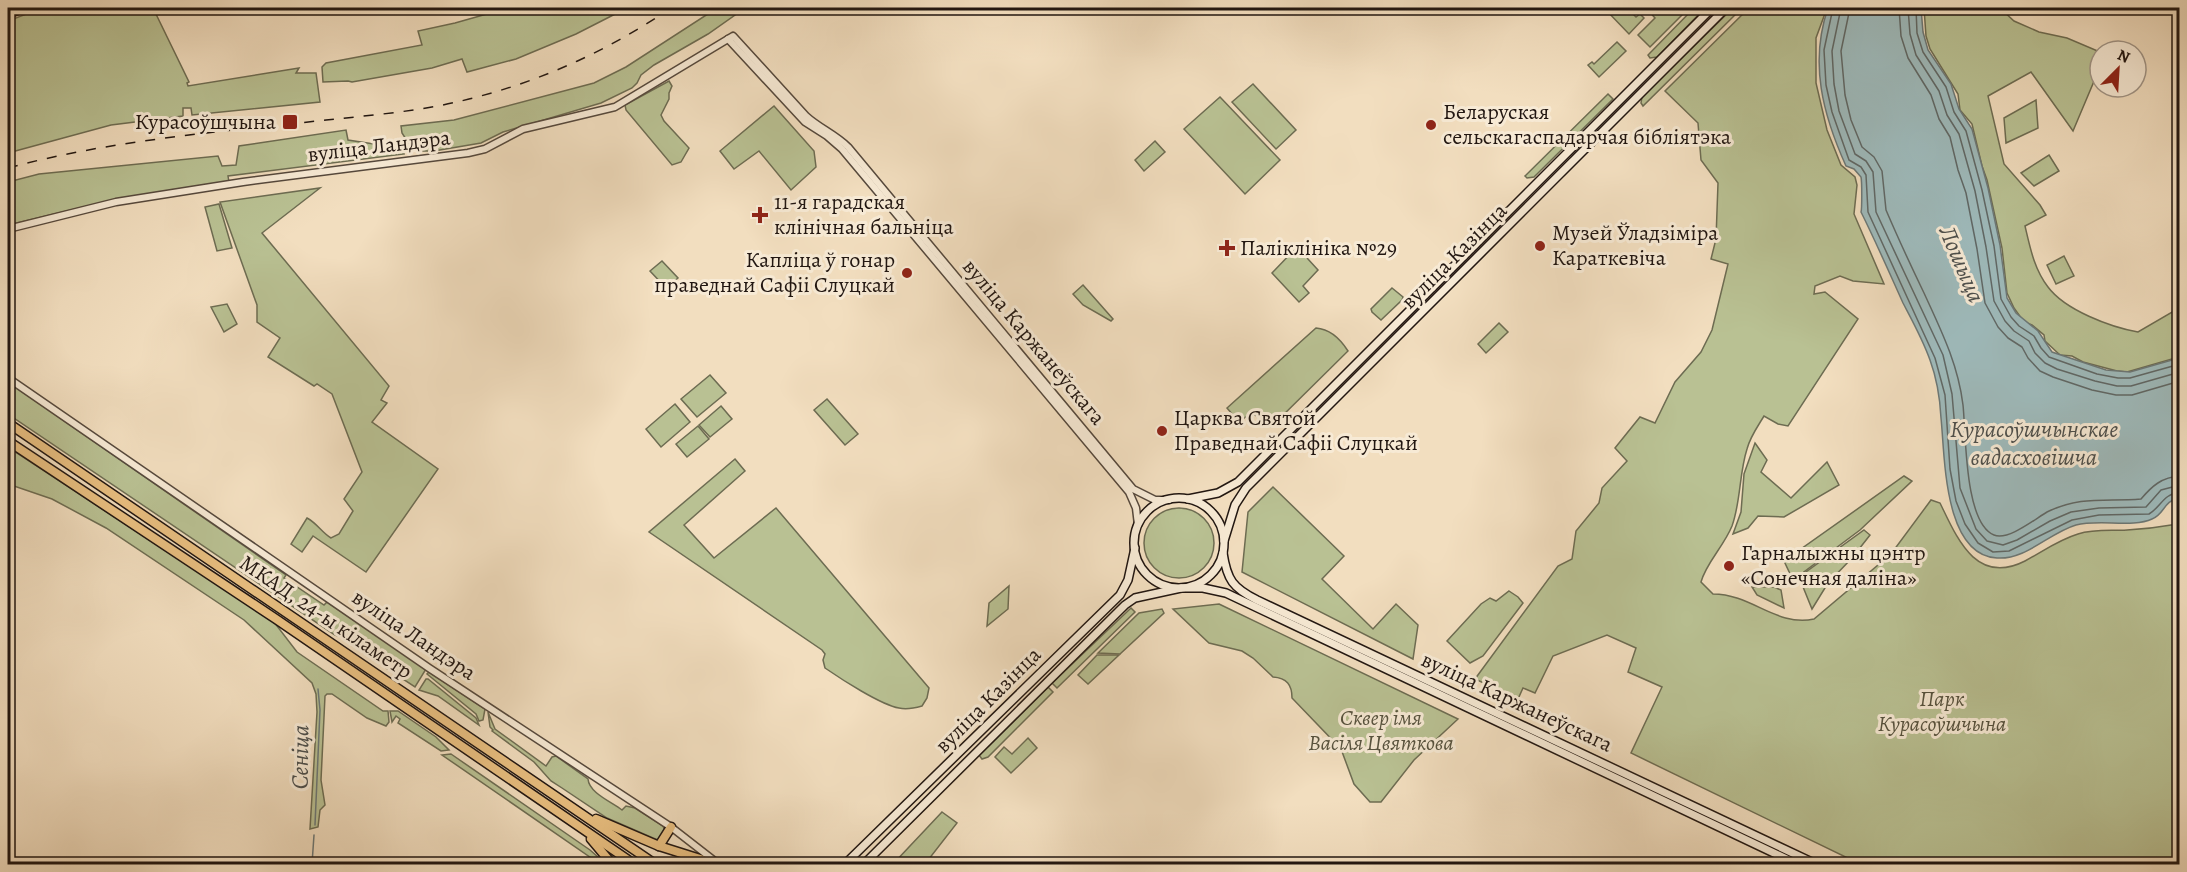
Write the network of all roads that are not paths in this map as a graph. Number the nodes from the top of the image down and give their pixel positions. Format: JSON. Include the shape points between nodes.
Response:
{"nodes":[{"id":1,"x":25,"y":8,"type":"edge"},
{"id":2,"x":1712,"y":8,"type":"edge"},
{"id":3,"x":1726,"y":8,"type":"edge"},
{"id":4,"x":8,"y":14,"type":"edge"},
{"id":5,"x":731,"y":37,"type":"junction"},
{"id":6,"x":1627,"y":93,"type":"junction"},
{"id":7,"x":1635,"y":100,"type":"junction"},
{"id":8,"x":1532,"y":188,"type":"junction"},
{"id":9,"x":1540,"y":195,"type":"junction"},
{"id":10,"x":8,"y":229,"type":"edge"},
{"id":11,"x":8,"y":378,"type":"edge"},
{"id":12,"x":8,"y":423,"type":"edge"},
{"id":13,"x":8,"y":441,"type":"edge"},
{"id":14,"x":1168,"y":500,"type":"junction"},
{"id":15,"x":1188,"y":500,"type":"junction"},
{"id":16,"x":1138,"y":525,"type":"junction"},
{"id":17,"x":1224,"y":541,"type":"junction"},
{"id":18,"x":1135,"y":548,"type":"junction"},
{"id":19,"x":1223,"y":553,"type":"junction"},
{"id":20,"x":1181,"y":588,"type":"junction"},
{"id":21,"x":583,"y":813,"type":"junction"},
{"id":22,"x":575,"y":824,"type":"junction"},
{"id":23,"x":672,"y":827,"type":"junction"},
{"id":24,"x":659,"y":846,"type":"junction"},
{"id":25,"x":612,"y":864,"type":"edge"},
{"id":26,"x":634,"y":864,"type":"edge"},
{"id":27,"x":655,"y":864,"type":"edge"},
{"id":28,"x":717,"y":864,"type":"edge"},
{"id":29,"x":845,"y":864,"type":"edge"},
{"id":30,"x":864,"y":864,"type":"edge"},
{"id":31,"x":1797,"y":864,"type":"edge"},
{"id":32,"x":1816,"y":864,"type":"edge"}],
"edges":[{"from":1,"to":4,"type":"main road"},
{"from":2,"to":6,"type":"main road","name":"вуліца Казінца"},
{"from":3,"to":7,"type":"main road","name":"вуліца Казінца"},
{"from":5,"to":10,"type":"street","name":"вуліца Ландэра","via":[[615,107],[522,129],[484,149],[126,201]]},
{"from":5,"to":14,"type":"street","name":"вуліца Каржанеўскага","via":[[806,116],[848,147],[1133,489],[1155,500]]},
{"from":5,"to":16,"type":"street","name":"вуліца Каржанеўскага","via":[[805,122],[842,148],[1128,492],[1136,508]]},
{"from":6,"to":7,"type":"main road"},
{"from":6,"to":8,"type":"main road","name":"вуліца Казінца"},
{"from":7,"to":9,"type":"main road","name":"вуліца Казінца"},
{"from":8,"to":9,"type":"main road"},
{"from":8,"to":15,"type":"main road","name":"вуліца Казінца","via":[[1234,486]]},
{"from":9,"to":17,"type":"main road","name":"вуліца Казінца","via":[[1246,488],[1235,505]]},
{"from":11,"to":23,"type":"street","name":"вуліца Ландэра","via":[[429,668]]},
{"from":12,"to":21,"type":"highway","name":"МКАД, 24-ы кіламетр"},
{"from":13,"to":22,"type":"highway","name":"МКАД, 24-ы кіламетр"},
{"from":14,"to":15,"type":"main road"},
{"from":14,"to":16,"type":"main road","via":[[1152,508]]},
{"from":15,"to":17,"type":"main road","via":[[1213,514]]},
{"from":16,"to":18,"type":"main road"},
{"from":17,"to":19,"type":"main road"},
{"from":18,"to":20,"type":"main road","via":[[1140,566],[1149,576],[1165,586]]},
{"from":18,"to":29,"type":"main road","name":"вуліца Казінца","via":[[1128,580],[1120,595]]},
{"from":19,"to":20,"type":"main road","via":[[1208,578]]},
{"from":19,"to":32,"type":"main road","name":"вуліца Каржанеўскага","via":[[1230,580],[1248,596]]},
{"from":20,"to":30,"type":"main road","name":"вуліца Казінца","via":[[1135,598],[1125,605]]},
{"from":20,"to":31,"type":"main road","name":"вуліца Каржанеўскага","via":[[1226,593]]},
{"from":21,"to":24,"type":"highway"},
{"from":21,"to":27,"type":"highway","name":"МКАД, 24-ы кіламетр"},
{"from":22,"to":25,"type":"highway"},
{"from":22,"to":26,"type":"highway","name":"МКАД, 24-ы кіламетр"},
{"from":23,"to":24,"type":"highway"},
{"from":23,"to":28,"type":"street"},
{"from":24,"to":28,"type":"highway"}]}
